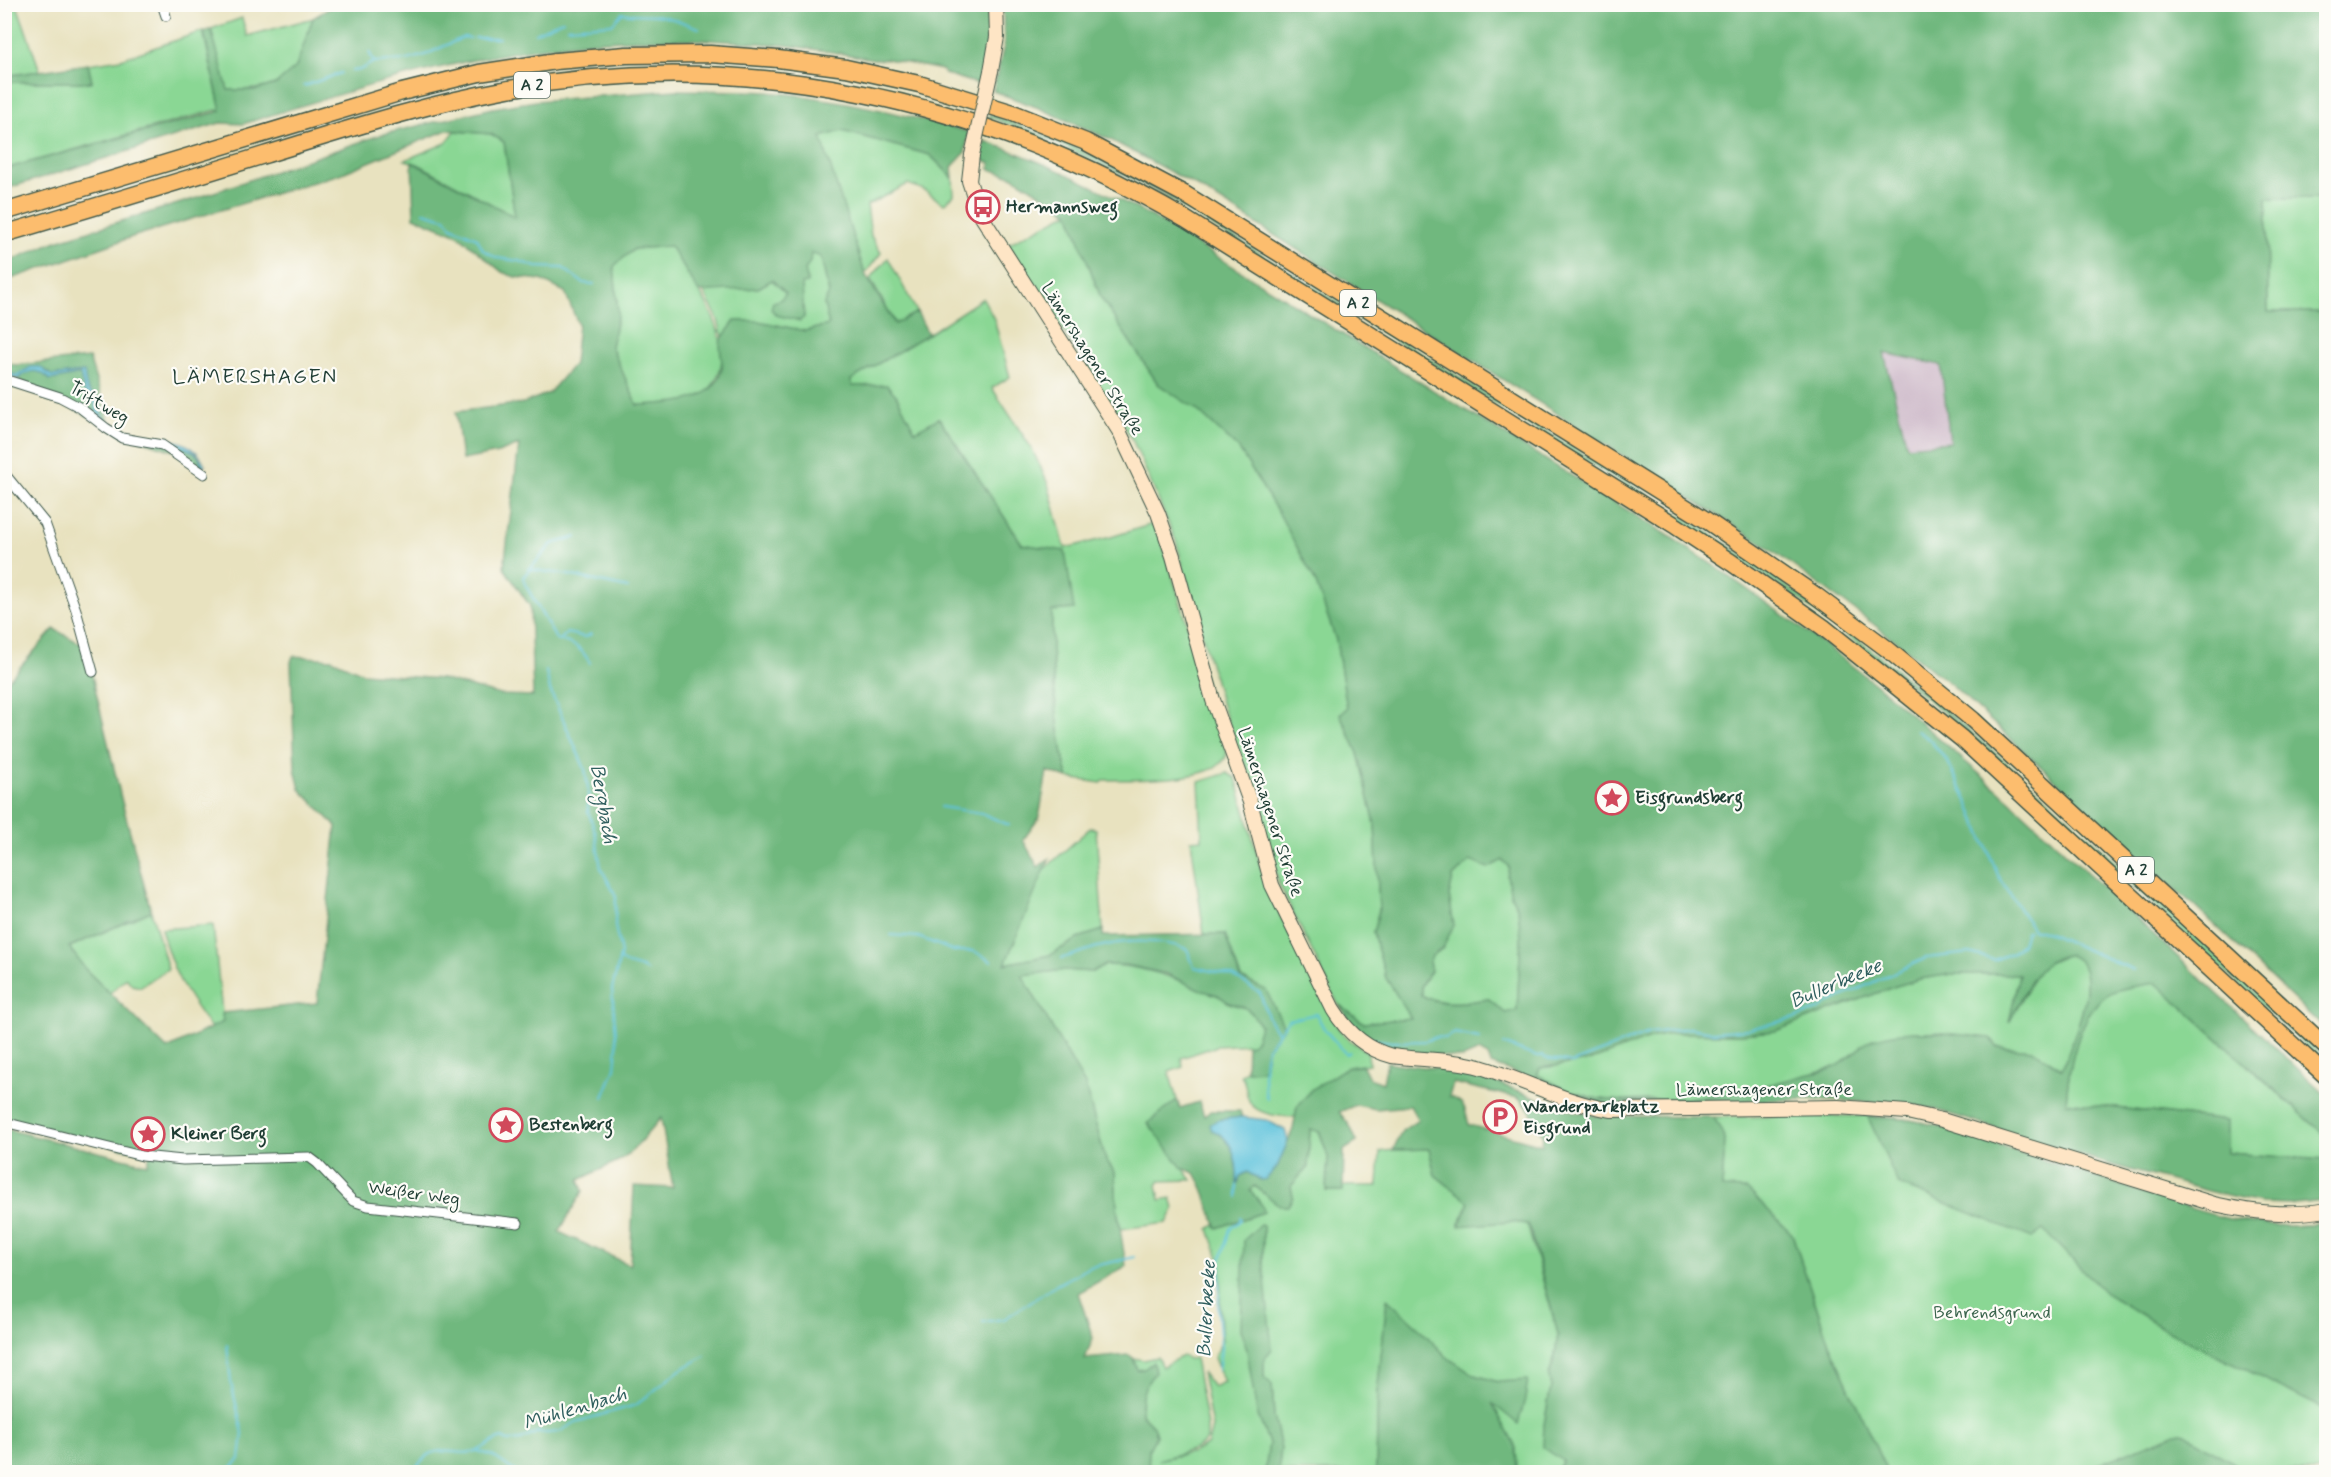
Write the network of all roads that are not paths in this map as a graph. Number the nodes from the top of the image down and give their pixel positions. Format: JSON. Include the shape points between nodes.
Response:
{"nodes":[{"id":1,"x":162,"y":4,"type":"edge"},
{"id":2,"x":996,"y":4,"type":"edge"},
{"id":3,"x":166,"y":16,"type":"dead end"},
{"id":4,"x":4,"y":212,"type":"edge"},
{"id":5,"x":4,"y":234,"type":"edge"},
{"id":6,"x":4,"y":380,"type":"edge"},
{"id":7,"x":4,"y":473,"type":"edge"},
{"id":8,"x":204,"y":474,"type":"dead end"},
{"id":9,"x":93,"y":672,"type":"dead end"},
{"id":10,"x":2326,"y":1047,"type":"edge"},
{"id":11,"x":2326,"y":1076,"type":"edge"},
{"id":12,"x":4,"y":1122,"type":"edge"},
{"id":13,"x":2326,"y":1210,"type":"edge"},
{"id":14,"x":518,"y":1224,"type":"dead end"}],
"edges":[{"from":1,"to":3,"type":"street"},
{"from":2,"to":13,"type":"main road","name":"Lämershagener Straße","bridge":true,"via":[[991,71],[969,180],[980,214],[1119,431],[1158,513],[1214,700],[1250,802],[1272,885],[1333,1009],[1357,1039],[1380,1053],[1477,1066],[1598,1108],[1814,1106],[1907,1112],[1951,1122],[2214,1204],[2260,1213]]},
{"from":4,"to":10,"type":"highway","number":"A 2","via":[[402,92],[556,61],[627,55],[778,59],[846,68],[981,102],[1066,134],[1186,195],[1706,520],[1834,609],[1943,695],[2037,777]]},
{"from":5,"to":11,"type":"highway","number":"A 2","via":[[424,108],[554,82],[664,75],[731,76],[835,88],[902,101],[995,129],[1068,158],[1185,219],[1732,563],[1823,627],[1929,711],[2011,783]]},
{"from":6,"to":8,"type":"street","name":"Triftweg","via":[[60,397],[122,438],[162,445]]},
{"from":7,"to":9,"type":"street","via":[[45,523]]},
{"from":12,"to":14,"type":"street","name":"Weißer Weg","via":[[160,1159],[309,1157],[354,1201],[368,1206]]}]}
